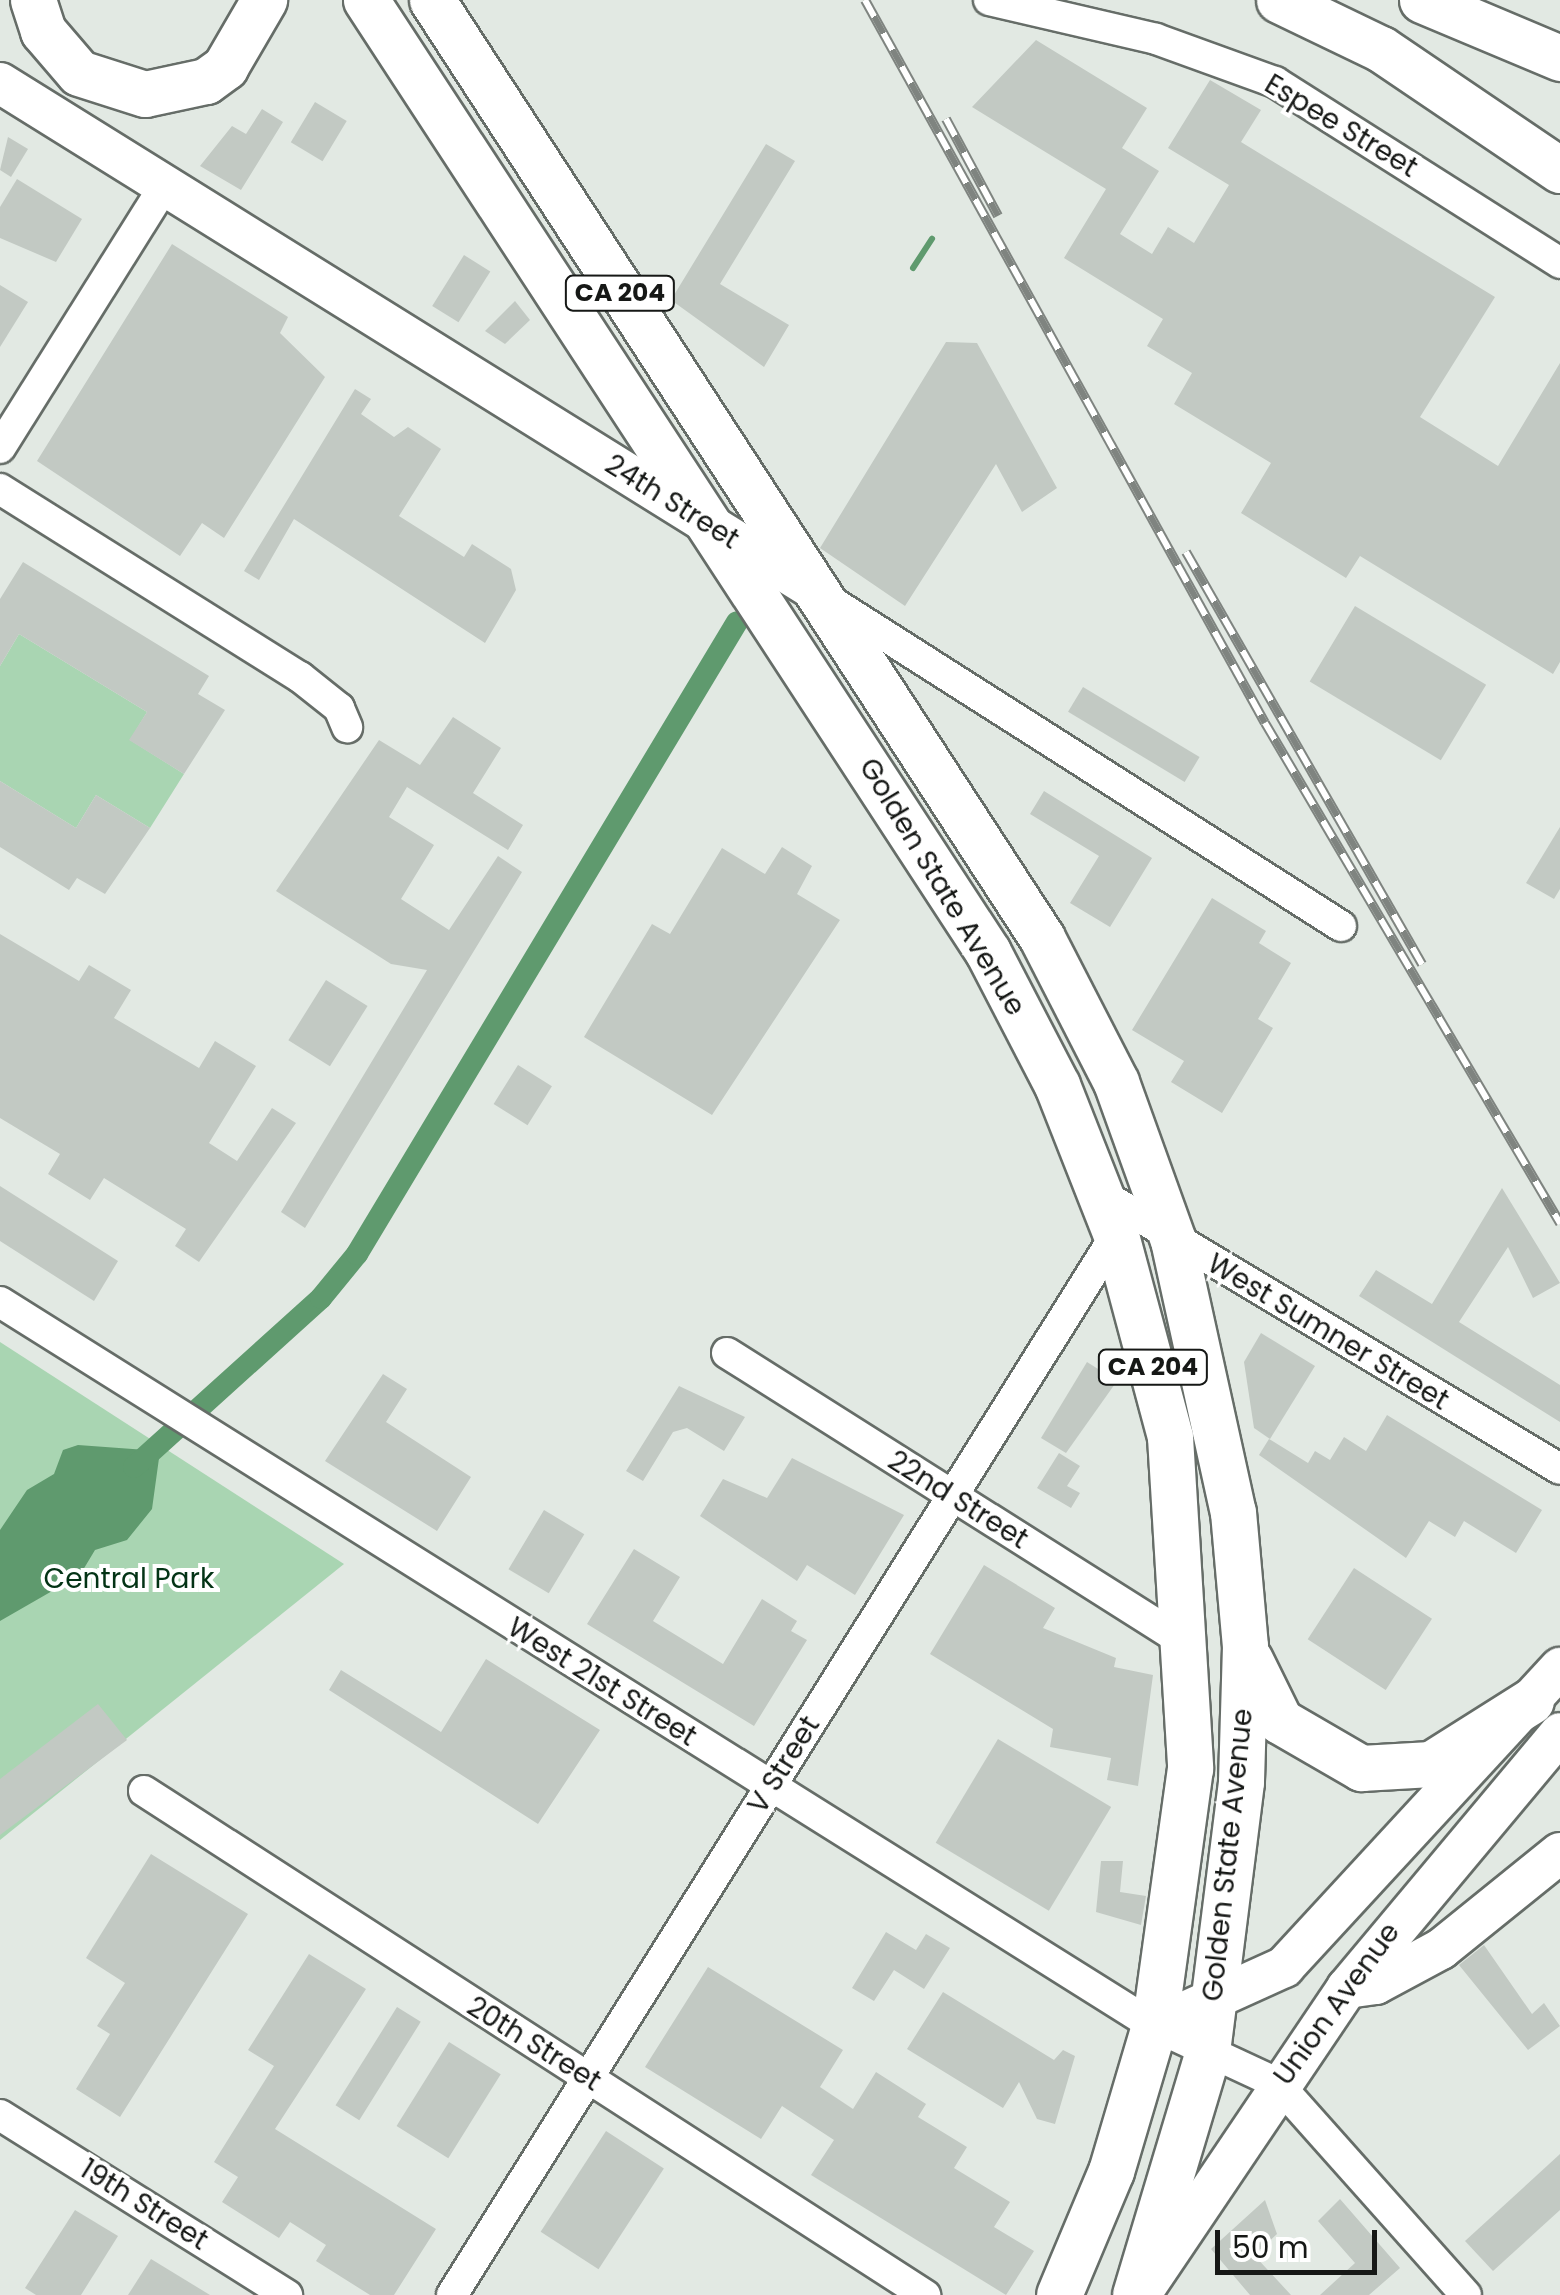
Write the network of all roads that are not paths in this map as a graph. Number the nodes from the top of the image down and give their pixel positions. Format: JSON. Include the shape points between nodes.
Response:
{"nodes":[{"id":1,"x":33,"y":0,"type":"edge"},
{"id":2,"x":264,"y":0,"type":"edge"},
{"id":3,"x":366,"y":0,"type":"edge"},
{"id":4,"x":432,"y":0,"type":"edge"},
{"id":5,"x":989,"y":0,"type":"edge"},
{"id":6,"x":1278,"y":0,"type":"edge"},
{"id":7,"x":1422,"y":0,"type":"edge"},
{"id":8,"x":1494,"y":0,"type":"edge"},
{"id":9,"x":1560,"y":31,"type":"edge"},
{"id":10,"x":1560,"y":58,"type":"edge"},
{"id":11,"x":0,"y":83,"type":"edge"},
{"id":12,"x":1560,"y":170,"type":"edge"},
{"id":13,"x":164,"y":187,"type":"junction"},
{"id":14,"x":1560,"y":263,"type":"edge"},
{"id":15,"x":0,"y":448,"type":"edge"},
{"id":16,"x":0,"y":489,"type":"edge"},
{"id":17,"x":716,"y":529,"type":"junction"},
{"id":18,"x":808,"y":586,"type":"junction"},
{"id":19,"x":347,"y":727,"type":"dead end"},
{"id":20,"x":1341,"y":926,"type":"dead end"},
{"id":21,"x":1097,"y":1192,"type":"junction"},
{"id":22,"x":1116,"y":1235,"type":"junction"},
{"id":23,"x":1173,"y":1240,"type":"junction"},
{"id":24,"x":0,"y":1302,"type":"edge"},
{"id":25,"x":727,"y":1354,"type":"dead end"},
{"id":26,"x":1560,"y":1469,"type":"edge"},
{"id":27,"x":952,"y":1497,"type":"junction"},
{"id":28,"x":1189,"y":1645,"type":"junction"},
{"id":29,"x":1245,"y":1646,"type":"junction"},
{"id":30,"x":1550,"y":1700,"type":"edge"},
{"id":31,"x":770,"y":1787,"type":"junction"},
{"id":32,"x":144,"y":1791,"type":"dead end"},
{"id":33,"x":1560,"y":1853,"type":"edge"},
{"id":34,"x":1347,"y":1988,"type":"junction"},
{"id":35,"x":1214,"y":2002,"type":"junction"},
{"id":36,"x":1154,"y":2026,"type":"junction"},
{"id":37,"x":1206,"y":2058,"type":"junction"},
{"id":38,"x":588,"y":2078,"type":"junction"},
{"id":39,"x":1277,"y":2083,"type":"junction"},
{"id":40,"x":0,"y":2115,"type":"edge"},
{"id":41,"x":287,"y":2295,"type":"edge"},
{"id":42,"x":452,"y":2295,"type":"edge"},
{"id":43,"x":925,"y":2295,"type":"edge"},
{"id":44,"x":1059,"y":2295,"type":"edge"},
{"id":45,"x":1137,"y":2295,"type":"edge"},
{"id":46,"x":1466,"y":2295,"type":"edge"}],
"edges":[{"from":1,"to":2,"type":"highway","via":[[58,54],[122,90],[170,92],[206,81],[241,50]]},
{"from":3,"to":17,"type":"highway","name":"Golden State Avenue","number":"CA 204"},
{"from":4,"to":18,"type":"highway","name":"Golden State Avenue","number":"CA 204"},
{"from":5,"to":14,"type":"street","name":"Espee Street","via":[[1156,39],[1275,82]]},
{"from":6,"to":12,"type":"highway","via":[[1381,48]]},
{"from":7,"to":10,"type":"highway"},
{"from":8,"to":9,"type":"highway"},
{"from":11,"to":13,"type":"main road","name":"24th Street"},
{"from":13,"to":15,"type":"street"},
{"from":13,"to":17,"type":"main road","name":"24th Street"},
{"from":16,"to":19,"type":"street","via":[[300,677],[339,708]]},
{"from":17,"to":18,"type":"main road","name":"24th Street"},
{"from":17,"to":21,"type":"highway","name":"Golden State Avenue","number":"CA 204","via":[[988,952],[1057,1085]]},
{"from":18,"to":20,"type":"street","name":"24th Street"},
{"from":18,"to":23,"type":"highway","name":"Golden State Avenue","number":"CA 204","via":[[1042,938],[1116,1082]]},
{"from":21,"to":22,"type":"highway","name":"Golden State Avenue","number":"CA 204"},
{"from":21,"to":23,"type":"street","name":"West Sumner Street"},
{"from":22,"to":27,"type":"street","name":"V Street"},
{"from":22,"to":28,"type":"highway","name":"Golden State Avenue","number":"CA 204","via":[[1170,1437]]},
{"from":23,"to":26,"type":"street","name":"West Sumner Street"},
{"from":23,"to":29,"type":"highway","name":"Golden State Avenue","number":"CA 204","via":[[1233,1512]]},
{"from":24,"to":31,"type":"street","name":"West 21st Street"},
{"from":25,"to":27,"type":"street","name":"22nd Street"},
{"from":27,"to":28,"type":"street","name":"22nd Street"},
{"from":27,"to":31,"type":"street","name":"V Street"},
{"from":28,"to":36,"type":"highway","name":"Golden State Avenue","number":"CA 204","via":[[1187,1802]]},
{"from":29,"to":30,"type":"highway","via":[[1280,1721],[1361,1768],[1431,1764]]},
{"from":29,"to":35,"type":"highway","name":"Golden State Avenue","number":"CA 204","via":[[1241,1782]]},
{"from":30,"to":34,"type":"main road","name":"Union Avenue"},
{"from":30,"to":35,"type":"main road","name":"Union Avenue","via":[[1284,1967]]},
{"from":31,"to":36,"type":"street","name":"West 21st Street"},
{"from":31,"to":38,"type":"street","name":"V Street"},
{"from":32,"to":38,"type":"street","name":"20th Street"},
{"from":33,"to":34,"type":"main road","via":[[1441,1949],[1376,1984]]},
{"from":34,"to":39,"type":"main road","name":"Union Avenue"},
{"from":35,"to":36,"type":"main road","name":"Union Avenue"},
{"from":35,"to":37,"type":"highway","name":"Golden State Avenue","number":"CA 204"},
{"from":36,"to":37,"type":"street","name":"West 21st Street"},
{"from":36,"to":44,"type":"highway","name":"Golden State Avenue","number":"CA 204","via":[[1112,2171]]},
{"from":37,"to":39,"type":"street","name":"West 21st Street"},
{"from":37,"to":45,"type":"highway","name":"Golden State Avenue","number":"CA 204"},
{"from":38,"to":42,"type":"street","name":"V Street"},
{"from":38,"to":43,"type":"street","name":"20th Street"},
{"from":39,"to":45,"type":"main road","name":"Union Avenue"},
{"from":39,"to":46,"type":"street"},
{"from":40,"to":41,"type":"street","name":"19th Street"}]}
